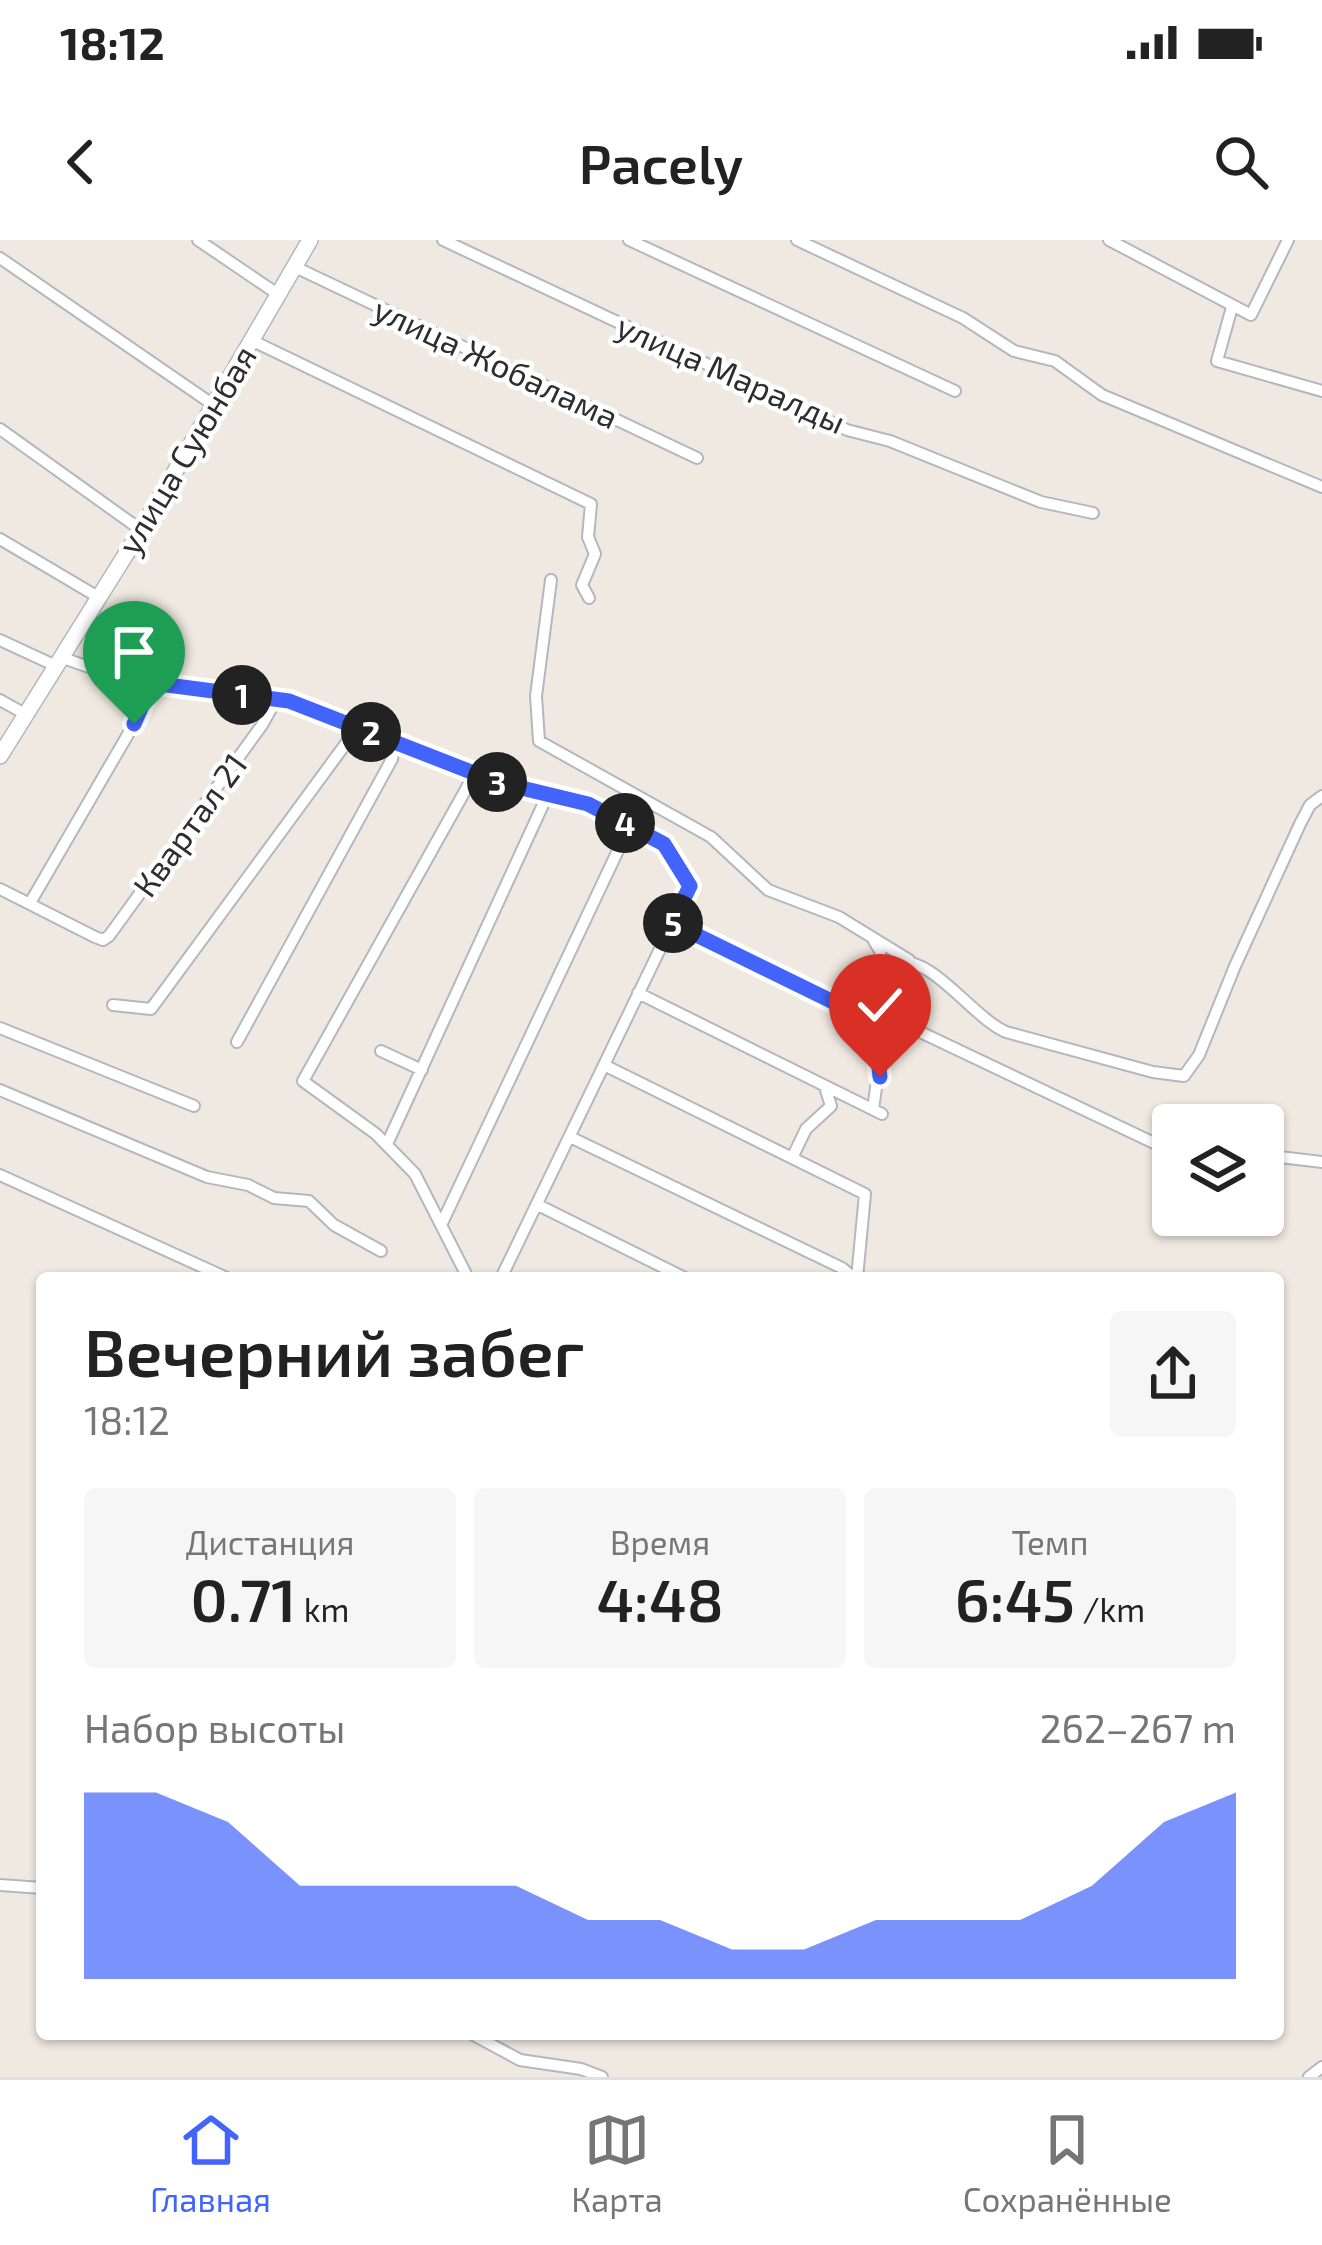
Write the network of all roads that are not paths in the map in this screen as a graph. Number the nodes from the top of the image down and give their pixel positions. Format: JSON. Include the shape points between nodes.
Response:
{"nodes":[{"id":1,"x":199,"y":240,"type":"edge"},
{"id":2,"x":310,"y":240,"type":"edge"},
{"id":3,"x":443,"y":240,"type":"edge"},
{"id":4,"x":629,"y":240,"type":"edge"},
{"id":5,"x":797,"y":240,"type":"edge"},
{"id":6,"x":1109,"y":240,"type":"edge"},
{"id":7,"x":1288,"y":240,"type":"edge"},
{"id":8,"x":0,"y":258,"type":"edge"},
{"id":9,"x":295,"y":267,"type":"junction"},
{"id":10,"x":279,"y":296,"type":"junction"},
{"id":11,"x":1232,"y":307,"type":"junction"},
{"id":12,"x":253,"y":341,"type":"junction"},
{"id":13,"x":955,"y":391,"type":"dead end"},
{"id":14,"x":1322,"y":391,"type":"edge"},
{"id":15,"x":214,"y":406,"type":"junction"},
{"id":16,"x":0,"y":429,"type":"edge"},
{"id":17,"x":697,"y":458,"type":"dead end"},
{"id":18,"x":1322,"y":487,"type":"edge"},
{"id":19,"x":1093,"y":513,"type":"dead end"},
{"id":20,"x":141,"y":530,"type":"junction"},
{"id":21,"x":0,"y":539,"type":"edge"},
{"id":22,"x":551,"y":580,"type":"dead end"},
{"id":23,"x":98,"y":597,"type":"junction"},
{"id":24,"x":589,"y":598,"type":"dead end"},
{"id":25,"x":0,"y":640,"type":"edge"},
{"id":26,"x":58,"y":662,"type":"junction"},
{"id":27,"x":152,"y":683,"type":"junction"},
{"id":28,"x":0,"y":700,"type":"edge"},
{"id":29,"x":276,"y":700,"type":"junction"},
{"id":30,"x":27,"y":715,"type":"junction"},
{"id":31,"x":358,"y":727,"type":"junction"},
{"id":32,"x":395,"y":742,"type":"junction"},
{"id":33,"x":0,"y":757,"type":"edge"},
{"id":34,"x":475,"y":773,"type":"junction"},
{"id":35,"x":547,"y":796,"type":"junction"},
{"id":36,"x":1322,"y":796,"type":"edge"},
{"id":37,"x":630,"y":825,"type":"junction"},
{"id":38,"x":0,"y":889,"type":"edge"},
{"id":39,"x":30,"y":903,"type":"junction"},
{"id":40,"x":672,"y":923,"type":"junction"},
{"id":41,"x":874,"y":941,"type":"junction"},
{"id":42,"x":909,"y":960,"type":"junction"},
{"id":43,"x":882,"y":977,"type":"junction"},
{"id":44,"x":638,"y":993,"type":"junction"},
{"id":45,"x":113,"y":1005,"type":"dead end"},
{"id":46,"x":870,"y":1006,"type":"junction"},
{"id":47,"x":874,"y":1022,"type":"junction"},
{"id":48,"x":0,"y":1028,"type":"edge"},
{"id":49,"x":237,"y":1042,"type":"dead end"},
{"id":50,"x":381,"y":1051,"type":"dead end"},
{"id":51,"x":429,"y":1054,"type":"junction"},
{"id":52,"x":397,"y":1058,"type":"junction"},
{"id":53,"x":604,"y":1065,"type":"junction"},
{"id":54,"x":422,"y":1070,"type":"junction"},
{"id":55,"x":824,"y":1085,"type":"junction"},
{"id":56,"x":0,"y":1090,"type":"edge"},
{"id":57,"x":194,"y":1106,"type":"dead end"},
{"id":58,"x":570,"y":1137,"type":"junction"},
{"id":59,"x":1152,"y":1142,"type":"edge"},
{"id":60,"x":386,"y":1144,"type":"junction"},
{"id":61,"x":1284,"y":1157,"type":"edge"},
{"id":62,"x":792,"y":1158,"type":"junction"},
{"id":63,"x":1322,"y":1162,"type":"edge"},
{"id":64,"x":0,"y":1175,"type":"edge"},
{"id":65,"x":538,"y":1205,"type":"junction"},
{"id":66,"x":442,"y":1223,"type":"junction"},
{"id":67,"x":381,"y":1251,"type":"dead end"},
{"id":68,"x":214,"y":1272,"type":"edge"},
{"id":69,"x":465,"y":1272,"type":"edge"},
{"id":70,"x":504,"y":1272,"type":"edge"},
{"id":71,"x":673,"y":1272,"type":"edge"},
{"id":72,"x":847,"y":1272,"type":"edge"},
{"id":73,"x":856,"y":1272,"type":"edge"},
{"id":74,"x":0,"y":1885,"type":"edge"},
{"id":75,"x":36,"y":1888,"type":"edge"},
{"id":76,"x":483,"y":2040,"type":"edge"},
{"id":77,"x":1322,"y":2067,"type":"edge"},
{"id":78,"x":602,"y":2077,"type":"edge"},
{"id":79,"x":1309,"y":2077,"type":"edge"}],
"edges":[{"from":1,"to":10,"type":"street"},
{"from":2,"to":9,"type":"street","name":"улица Суюнбая"},
{"from":3,"to":19,"type":"street","name":"улица Маралды","via":[[847,430]]},
{"from":4,"to":13,"type":"street"},
{"from":5,"to":18,"type":"street","via":[[963,318],[1014,351],[1055,361],[1102,395]]},
{"from":6,"to":11,"type":"street"},
{"from":7,"to":11,"type":"street","via":[[1251,315]]},
{"from":8,"to":15,"type":"street"},
{"from":9,"to":10,"type":"street","name":"улица Суюнбая"},
{"from":9,"to":17,"type":"street","name":"улица Жобалама"},
{"from":10,"to":12,"type":"street","name":"улица Суюнбая"},
{"from":11,"to":14,"type":"street","via":[[1215,357],[1220,363]]},
{"from":12,"to":15,"type":"street","name":"улица Суюнбая"},
{"from":12,"to":24,"type":"street","via":[[591,504],[587,537],[596,554],[582,585]]},
{"from":15,"to":20,"type":"street","name":"улица Суюнбая"},
{"from":16,"to":20,"type":"street"},
{"from":20,"to":23,"type":"street","name":"улица Суюнбая"},
{"from":21,"to":23,"type":"street"},
{"from":22,"to":41,"type":"street","via":[[536,696],[539,741],[711,837],[768,890],[839,917]]},
{"from":23,"to":26,"type":"street","name":"улица Суюнбая"},
{"from":25,"to":26,"type":"street"},
{"from":26,"to":27,"type":"street"},
{"from":26,"to":30,"type":"street","name":"улица Суюнбая"},
{"from":27,"to":29,"type":"street"},
{"from":27,"to":39,"type":"street"},
{"from":28,"to":30,"type":"street"},
{"from":29,"to":31,"type":"street"},
{"from":29,"to":39,"type":"street","name":"Квартал 21","via":[[103,940]]},
{"from":30,"to":33,"type":"street","name":"улица Суюнбая"},
{"from":31,"to":32,"type":"street"},
{"from":31,"to":45,"type":"street","via":[[151,1009]]},
{"from":32,"to":34,"type":"street"},
{"from":32,"to":49,"type":"street"},
{"from":34,"to":35,"type":"street"},
{"from":34,"to":60,"type":"street","via":[[303,1081]]},
{"from":35,"to":37,"type":"street"},
{"from":35,"to":51,"type":"street"},
{"from":36,"to":42,"type":"street","via":[[1300,824],[1184,1076],[1006,1032]]},
{"from":37,"to":40,"type":"street","via":[[664,844],[688,881]]},
{"from":37,"to":66,"type":"street"},
{"from":38,"to":39,"type":"street"},
{"from":40,"to":44,"type":"street"},
{"from":40,"to":47,"type":"street"},
{"from":41,"to":42,"type":"street"},
{"from":41,"to":43,"type":"street"},
{"from":42,"to":43,"type":"street"},
{"from":43,"to":46,"type":"street"},
{"from":44,"to":53,"type":"street"},
{"from":44,"to":55,"type":"street"},
{"from":46,"to":47,"type":"street"},
{"from":46,"to":59,"type":"street"},
{"from":47,"to":55,"type":"street","via":[[877,1112]]},
{"from":48,"to":57,"type":"street"},
{"from":50,"to":52,"type":"street"},
{"from":51,"to":52,"type":"street"},
{"from":51,"to":54,"type":"street"},
{"from":52,"to":54,"type":"street"},
{"from":53,"to":58,"type":"street"},
{"from":53,"to":62,"type":"street"},
{"from":54,"to":60,"type":"street"},
{"from":55,"to":62,"type":"street","via":[[831,1106],[806,1129]]},
{"from":56,"to":67,"type":"street","via":[[207,1177],[309,1201]]},
{"from":58,"to":65,"type":"street"},
{"from":58,"to":72,"type":"street"},
{"from":60,"to":66,"type":"street","via":[[415,1174]]},
{"from":61,"to":63,"type":"street"},
{"from":62,"to":73,"type":"street","via":[[865,1194]]},
{"from":64,"to":68,"type":"street"},
{"from":65,"to":70,"type":"street"},
{"from":65,"to":71,"type":"street"},
{"from":66,"to":69,"type":"street"},
{"from":74,"to":75,"type":"street"},
{"from":76,"to":78,"type":"street","via":[[520,2060]]},
{"from":77,"to":79,"type":"street"}]}
